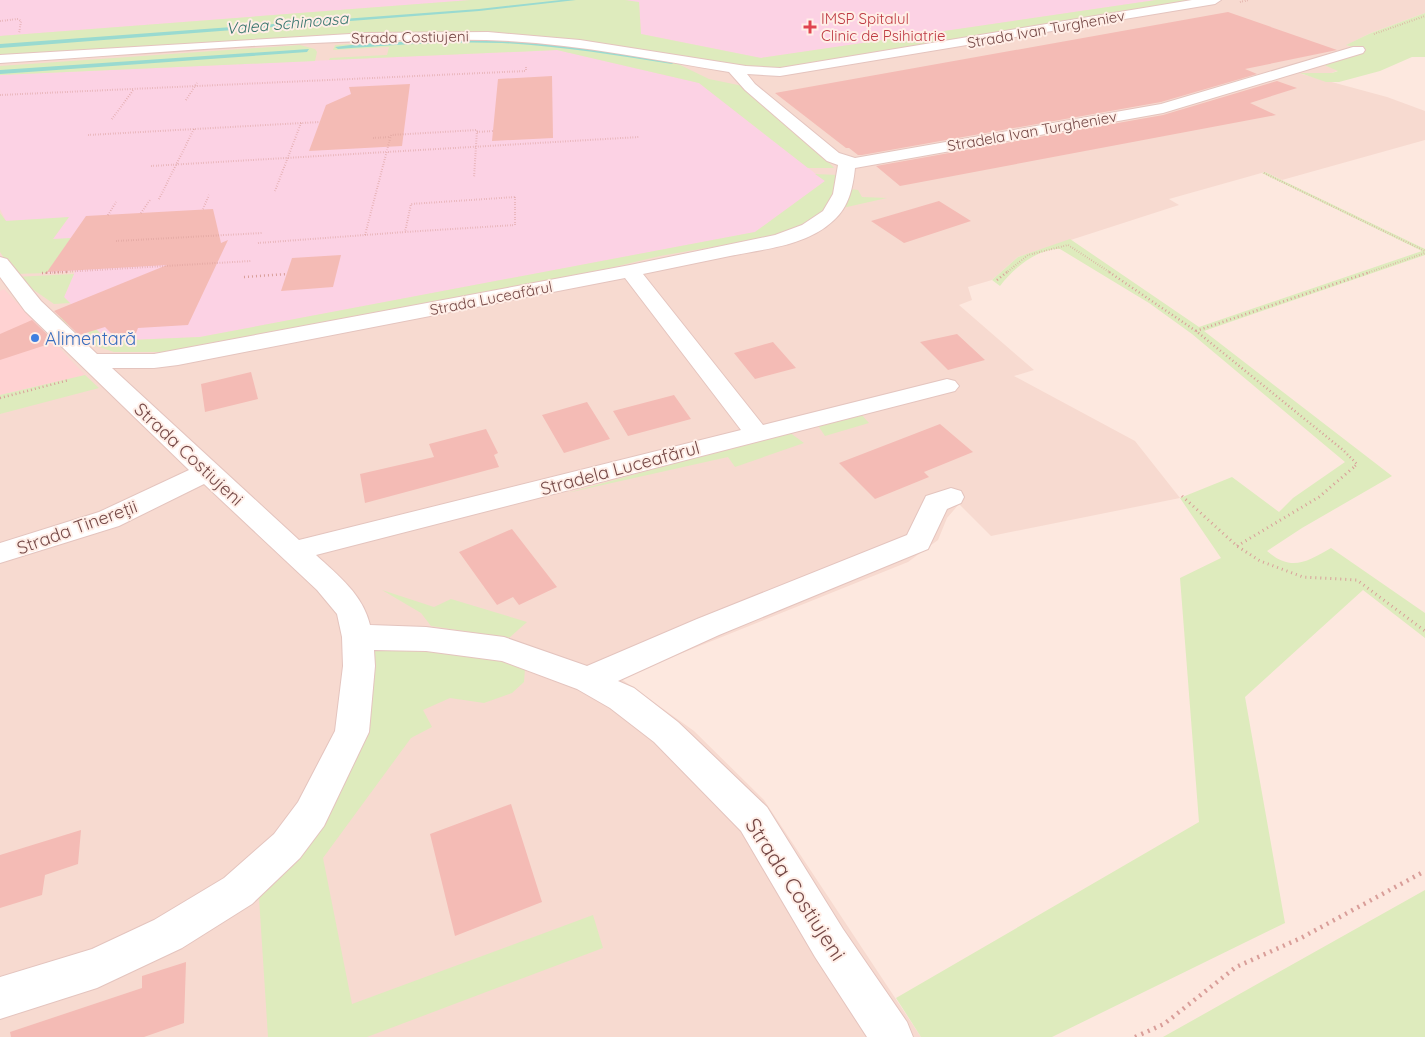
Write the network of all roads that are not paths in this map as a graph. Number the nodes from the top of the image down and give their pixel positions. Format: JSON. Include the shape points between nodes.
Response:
{"nodes":[{"id":1,"x":1214,"y":0,"type":"edge"},
{"id":2,"x":1358,"y":50,"type":"road end"},
{"id":3,"x":0,"y":59,"type":"edge"},
{"id":4,"x":734,"y":68,"type":"junction"},
{"id":5,"x":758,"y":71,"type":"joint"},
{"id":6,"x":847,"y":163,"type":"junction"},
{"id":7,"x":630,"y":272,"type":"junction"},
{"id":8,"x":3,"y":274,"type":"edge"},
{"id":9,"x":96,"y":367,"type":"junction"},
{"id":10,"x":947,"y":386,"type":"dead end"},
{"id":11,"x":756,"y":433,"type":"junction"},
{"id":12,"x":207,"y":472,"type":"junction"},
{"id":13,"x":951,"y":497,"type":"dead end"},
{"id":14,"x":294,"y":551,"type":"junction"},
{"id":15,"x":0,"y":553,"type":"edge"},
{"id":16,"x":357,"y":638,"type":"junction"},
{"id":17,"x":588,"y":680,"type":"junction"},
{"id":18,"x":0,"y":998,"type":"edge"},
{"id":19,"x":892,"y":1037,"type":"edge"}],
"edges":[{"from":1,"to":5,"type":"street","name":"Strada Ivan Turgheniev","via":[[798,70]]},
{"from":2,"to":6,"type":"street","name":"Stradela Ivan Turgheniev","via":[[1163,108]]},
{"from":3,"to":4,"type":"street","name":"Strada Costiujeni","via":[[332,38],[465,35],[580,44]]},
{"from":4,"to":5,"type":"street","name":"Strada Costiujeni"},
{"from":4,"to":6,"type":"street","via":[[758,93],[833,156]]},
{"from":6,"to":7,"type":"street","name":"Strada Luceafărul","via":[[843,196],[828,216],[804,233]]},
{"from":7,"to":9,"type":"street","name":"Strada Luceafărul","via":[[178,358]]},
{"from":7,"to":11,"type":"street"},
{"from":8,"to":9,"type":"street","name":"Strada Costiujeni"},
{"from":9,"to":12,"type":"street","name":"Strada Costiujeni"},
{"from":10,"to":11,"type":"street","name":"Stradela Luceafărul"},
{"from":11,"to":14,"type":"street","name":"Stradela Luceafărul"},
{"from":12,"to":14,"type":"street","name":"Strada Costiujeni"},
{"from":12,"to":15,"type":"street","name":"Strada Tinereții","via":[[109,519]]},
{"from":13,"to":17,"type":"street","via":[[936,503],[918,542]]},
{"from":14,"to":16,"type":"street","name":"Strada Costiujeni","via":[[327,582],[350,610]]},
{"from":16,"to":17,"type":"street","name":"Strada Costiujeni","via":[[426,639],[504,648]]},
{"from":16,"to":18,"type":"street","name":"Strada Costiujeni","via":[[360,666],[352,732],[312,814],[286,846],[238,891],[168,934],[97,968]]},
{"from":17,"to":19,"type":"street","name":"Strada Costiujeni","via":[[622,698],[666,732],[754,819],[829,943]]}]}
